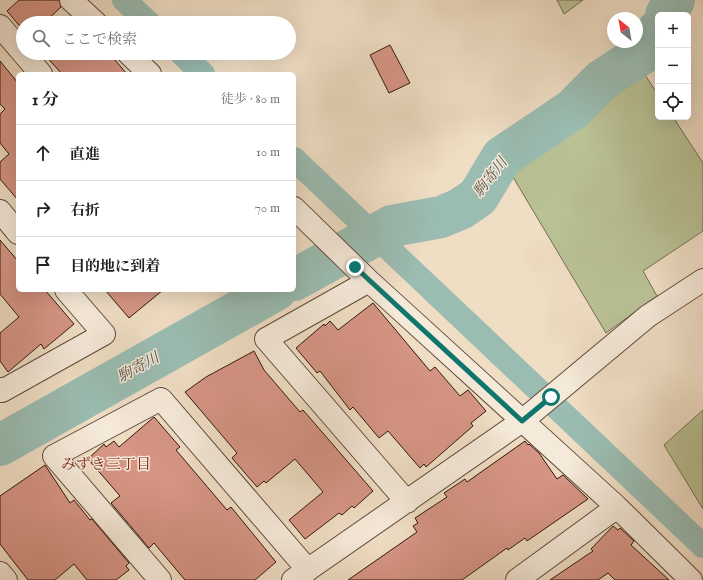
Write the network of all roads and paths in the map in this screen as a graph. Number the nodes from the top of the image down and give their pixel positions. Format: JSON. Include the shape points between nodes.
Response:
{"nodes":[{"id":1,"x":71,"y":0,"type":"edge"},
{"id":2,"x":88,"y":16,"type":"edge"},
{"id":3,"x":0,"y":26,"type":"edge"},
{"id":4,"x":16,"y":45,"type":"edge"},
{"id":5,"x":29,"y":60,"type":"edge"},
{"id":6,"x":135,"y":60,"type":"edge"},
{"id":7,"x":39,"y":72,"type":"edge"},
{"id":8,"x":148,"y":72,"type":"edge"},
{"id":9,"x":0,"y":211,"type":"edge"},
{"id":10,"x":305,"y":225,"type":"edge"},
{"id":11,"x":16,"y":231,"type":"edge"},
{"id":12,"x":362,"y":274,"type":"junction"},
{"id":13,"x":703,"y":280,"type":"edge"},
{"id":14,"x":68,"y":292,"type":"edge"},
{"id":15,"x":0,"y":389,"type":"edge"},
{"id":16,"x":522,"y":421,"type":"junction"},
{"id":17,"x":406,"y":502,"type":"junction"},
{"id":18,"x":617,"y":507,"type":"junction"},
{"id":19,"x":0,"y":573,"type":"edge"},
{"id":20,"x":300,"y":575,"type":"edge"},
{"id":21,"x":6,"y":580,"type":"edge"},
{"id":22,"x":160,"y":580,"type":"edge"},
{"id":23,"x":517,"y":580,"type":"edge"},
{"id":24,"x":691,"y":580,"type":"edge"}],
"edges":[{"from":1,"to":2,"type":"street"},
{"from":3,"to":4,"type":"street"},
{"from":5,"to":7,"type":"street"},
{"from":6,"to":8,"type":"street"},
{"from":9,"to":11,"type":"street"},
{"from":10,"to":12,"type":"street"},
{"from":12,"to":16,"type":"street"},
{"from":12,"to":17,"type":"street","via":[[266,339]]},
{"from":13,"to":16,"type":"street","via":[[648,316]]},
{"from":14,"to":15,"type":"street","via":[[104,334],[2,391]]},
{"from":16,"to":17,"type":"street"},
{"from":16,"to":18,"type":"street"},
{"from":17,"to":20,"type":"street"},
{"from":18,"to":23,"type":"street"},
{"from":18,"to":24,"type":"street"},
{"from":19,"to":21,"type":"street"},
{"from":20,"to":22,"type":"street","via":[[161,399],[54,456]]}]}
